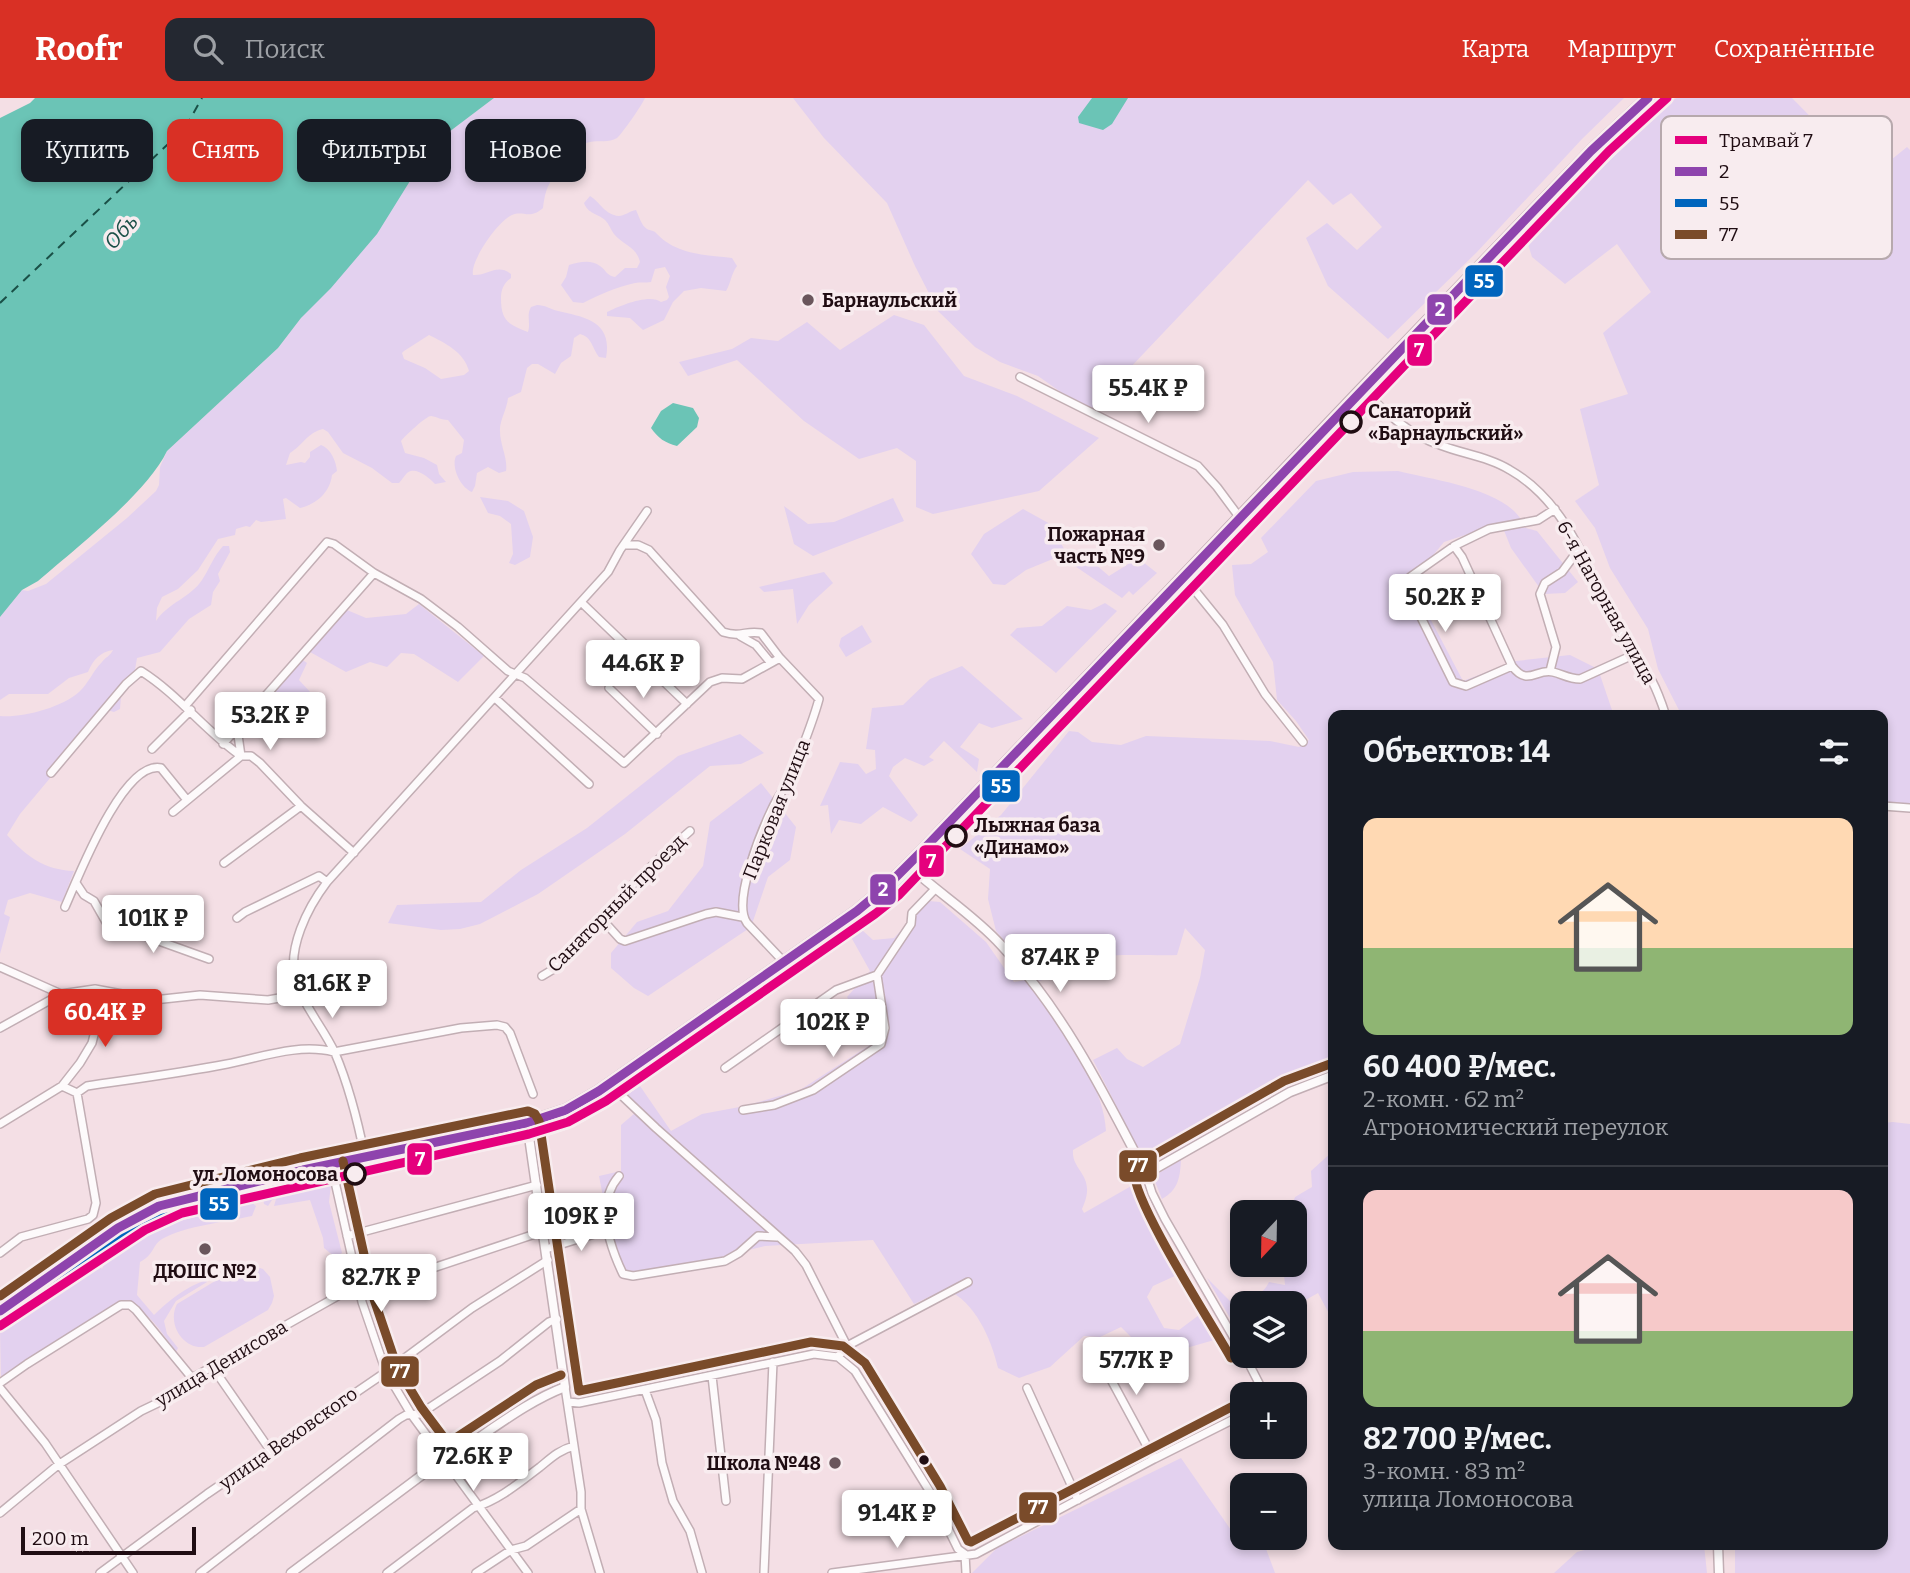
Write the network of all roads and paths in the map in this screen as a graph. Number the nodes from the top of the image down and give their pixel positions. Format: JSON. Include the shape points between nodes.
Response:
{"nodes":[{"id":1,"x":1648,"y":98,"type":"edge"},
{"id":2,"x":1020,"y":377,"type":"dead end"},
{"id":3,"x":1362,"y":389,"type":"junction"},
{"id":4,"x":1555,"y":509,"type":"junction"},
{"id":5,"x":647,"y":511,"type":"dead end"},
{"id":6,"x":1240,"y":518,"type":"junction"},
{"id":7,"x":624,"y":545,"type":"junction"},
{"id":8,"x":1454,"y":546,"type":"junction"},
{"id":9,"x":1579,"y":549,"type":"junction"},
{"id":10,"x":374,"y":572,"type":"junction"},
{"id":11,"x":1184,"y":577,"type":"junction"},
{"id":12,"x":582,"y":603,"type":"junction"},
{"id":13,"x":740,"y":636,"type":"junction"},
{"id":14,"x":1633,"y":655,"type":"junction"},
{"id":15,"x":780,"y":658,"type":"junction"},
{"id":16,"x":770,"y":662,"type":"junction"},
{"id":17,"x":1512,"y":666,"type":"junction"},
{"id":18,"x":1550,"y":671,"type":"junction"},
{"id":19,"x":516,"y":674,"type":"junction"},
{"id":20,"x":609,"y":688,"type":"dead end"},
{"id":21,"x":495,"y":698,"type":"junction"},
{"id":22,"x":687,"y":704,"type":"junction"},
{"id":23,"x":188,"y":708,"type":"junction"},
{"id":24,"x":1664,"y":710,"type":"edge"},
{"id":25,"x":237,"y":729,"type":"junction"},
{"id":26,"x":657,"y":734,"type":"junction"},
{"id":27,"x":1303,"y":742,"type":"dead end"},
{"id":28,"x":223,"y":744,"type":"junction"},
{"id":29,"x":152,"y":749,"type":"dead end"},
{"id":30,"x":241,"y":756,"type":"junction"},
{"id":31,"x":51,"y":773,"type":"dead end"},
{"id":32,"x":589,"y":783,"type":"dead end"},
{"id":33,"x":187,"y":800,"type":"junction"},
{"id":34,"x":301,"y":806,"type":"junction"},
{"id":35,"x":1888,"y":806,"type":"edge"},
{"id":36,"x":1910,"y":808,"type":"edge"},
{"id":37,"x":173,"y":812,"type":"dead end"},
{"id":38,"x":690,"y":831,"type":"dead end"},
{"id":39,"x":354,"y":853,"type":"junction"},
{"id":40,"x":224,"y":863,"type":"dead end"},
{"id":41,"x":908,"y":865,"type":"junction"},
{"id":42,"x":327,"y":882,"type":"junction"},
{"id":43,"x":76,"y":883,"type":"junction"},
{"id":44,"x":934,"y":889,"type":"junction"},
{"id":45,"x":65,"y":907,"type":"dead end"},
{"id":46,"x":742,"y":917,"type":"junction"},
{"id":47,"x":237,"y":918,"type":"dead end"},
{"id":48,"x":600,"y":918,"type":"junction"},
{"id":49,"x":209,"y":959,"type":"dead end"},
{"id":50,"x":783,"y":961,"type":"junction"},
{"id":51,"x":0,"y":968,"type":"edge"},
{"id":52,"x":877,"y":975,"type":"junction"},
{"id":53,"x":542,"y":976,"type":"dead end"},
{"id":54,"x":105,"y":991,"type":"junction"},
{"id":55,"x":61,"y":994,"type":"junction"},
{"id":56,"x":302,"y":994,"type":"junction"},
{"id":57,"x":0,"y":1028,"type":"edge"},
{"id":58,"x":334,"y":1052,"type":"junction"},
{"id":59,"x":726,"y":1068,"type":"dead end"},
{"id":60,"x":1328,"y":1077,"type":"edge"},
{"id":61,"x":612,"y":1082,"type":"junction"},
{"id":62,"x":62,"y":1086,"type":"junction"},
{"id":63,"x":77,"y":1093,"type":"junction"},
{"id":64,"x":533,"y":1094,"type":"dead end"},
{"id":65,"x":743,"y":1110,"type":"dead end"},
{"id":66,"x":527,"y":1123,"type":"junction"},
{"id":67,"x":0,"y":1124,"type":"edge"},
{"id":68,"x":365,"y":1157,"type":"junction"},
{"id":69,"x":331,"y":1164,"type":"junction"},
{"id":70,"x":1146,"y":1174,"type":"junction"},
{"id":71,"x":619,"y":1176,"type":"dead end"},
{"id":72,"x":537,"y":1185,"type":"junction"},
{"id":73,"x":607,"y":1230,"type":"junction"},
{"id":74,"x":544,"y":1231,"type":"junction"},
{"id":75,"x":347,"y":1236,"type":"junction"},
{"id":76,"x":780,"y":1238,"type":"junction"},
{"id":77,"x":546,"y":1249,"type":"junction"},
{"id":78,"x":0,"y":1253,"type":"edge"},
{"id":79,"x":548,"y":1261,"type":"junction"},
{"id":80,"x":968,"y":1282,"type":"dead end"},
{"id":81,"x":359,"y":1289,"type":"junction"},
{"id":82,"x":3,"y":1307,"type":"edge"},
{"id":83,"x":557,"y":1320,"type":"junction"},
{"id":84,"x":1230,"y":1330,"type":"edge"},
{"id":85,"x":847,"y":1346,"type":"junction"},
{"id":86,"x":1094,"y":1348,"type":"dead end"},
{"id":87,"x":838,"y":1357,"type":"junction"},
{"id":88,"x":773,"y":1362,"type":"junction"},
{"id":89,"x":211,"y":1366,"type":"junction"},
{"id":90,"x":386,"y":1372,"type":"junction"},
{"id":91,"x":712,"y":1376,"type":"junction"},
{"id":92,"x":192,"y":1378,"type":"junction"},
{"id":93,"x":0,"y":1386,"type":"edge"},
{"id":94,"x":565,"y":1387,"type":"junction"},
{"id":95,"x":1027,"y":1388,"type":"dead end"},
{"id":96,"x":645,"y":1390,"type":"junction"},
{"id":97,"x":568,"y":1402,"type":"junction"},
{"id":98,"x":411,"y":1414,"type":"junction"},
{"id":99,"x":1230,"y":1421,"type":"edge"},
{"id":100,"x":573,"y":1446,"type":"junction"},
{"id":101,"x":270,"y":1450,"type":"junction"},
{"id":102,"x":1154,"y":1459,"type":"junction"},
{"id":103,"x":445,"y":1460,"type":"junction"},
{"id":104,"x":58,"y":1465,"type":"junction"},
{"id":105,"x":1078,"y":1500,"type":"junction"},
{"id":106,"x":726,"y":1501,"type":"dead end"},
{"id":107,"x":479,"y":1506,"type":"junction"},
{"id":108,"x":581,"y":1509,"type":"junction"},
{"id":109,"x":0,"y":1513,"type":"edge"},
{"id":110,"x":511,"y":1550,"type":"junction"},
{"id":111,"x":1718,"y":1550,"type":"edge"},
{"id":112,"x":965,"y":1554,"type":"junction"},
{"id":113,"x":121,"y":1557,"type":"junction"},
{"id":114,"x":100,"y":1573,"type":"edge"},
{"id":115,"x":133,"y":1573,"type":"edge"},
{"id":116,"x":200,"y":1573,"type":"edge"},
{"id":117,"x":291,"y":1573,"type":"edge"},
{"id":118,"x":387,"y":1573,"type":"edge"},
{"id":119,"x":476,"y":1573,"type":"edge"},
{"id":120,"x":528,"y":1573,"type":"edge"},
{"id":121,"x":600,"y":1573,"type":"edge"},
{"id":122,"x":702,"y":1573,"type":"edge"},
{"id":123,"x":764,"y":1573,"type":"edge"},
{"id":124,"x":832,"y":1573,"type":"edge"},
{"id":125,"x":966,"y":1573,"type":"edge"},
{"id":126,"x":1719,"y":1573,"type":"edge"}],
"edges":[{"from":1,"to":3,"type":"highway","via":[[1591,151]]},
{"from":2,"to":6,"type":"street","via":[[1198,466]]},
{"from":3,"to":4,"type":"street","name":"6-я Нагорная улица","via":[[1423,438],[1512,470]]},
{"from":3,"to":6,"type":"highway"},
{"from":4,"to":8,"type":"street","via":[[1538,520],[1489,529]]},
{"from":4,"to":9,"type":"street","name":"6-я Нагорная улица"},
{"from":5,"to":7,"type":"street"},
{"from":6,"to":11,"type":"highway"},
{"from":7,"to":12,"type":"street"},
{"from":7,"to":13,"type":"street","name":"Парковая улица","via":[[638,544],[649,550],[723,632]]},
{"from":8,"to":17,"type":"street"},
{"from":8,"to":17,"type":"street","via":[[1407,581],[1406,587],[1453,682],[1466,686]]},
{"from":9,"to":14,"type":"street","name":"6-я Нагорная улица"},
{"from":9,"to":18,"type":"street","via":[[1540,594],[1556,647]]},
{"from":10,"to":19,"type":"street","via":[[421,599]]},
{"from":10,"to":23,"type":"street","via":[[327,542]]},
{"from":10,"to":25,"type":"street"},
{"from":11,"to":27,"type":"street","via":[[1223,625],[1265,694]]},
{"from":11,"to":41,"type":"highway"},
{"from":12,"to":19,"type":"street"},
{"from":12,"to":22,"type":"street"},
{"from":13,"to":15,"type":"street","name":"Парковая улица","via":[[761,632]]},
{"from":13,"to":16,"type":"street","via":[[756,645]]},
{"from":14,"to":18,"type":"street","via":[[1580,678]]},
{"from":14,"to":24,"type":"street","name":"6-я Нагорная улица","via":[[1651,680]]},
{"from":15,"to":16,"type":"street"},
{"from":15,"to":46,"type":"street","name":"Парковая улица","via":[[819,699],[746,877]]},
{"from":16,"to":22,"type":"street","via":[[742,679],[715,679]]},
{"from":17,"to":18,"type":"street","via":[[1517,673],[1531,677]]},
{"from":19,"to":21,"type":"street"},
{"from":19,"to":26,"type":"street","via":[[624,762]]},
{"from":20,"to":26,"type":"street"},
{"from":21,"to":32,"type":"street"},
{"from":21,"to":39,"type":"street"},
{"from":22,"to":26,"type":"street"},
{"from":23,"to":28,"type":"street"},
{"from":23,"to":29,"type":"street"},
{"from":23,"to":31,"type":"street","via":[[141,671]]},
{"from":25,"to":28,"type":"street"},
{"from":25,"to":30,"type":"street"},
{"from":28,"to":30,"type":"street"},
{"from":30,"to":33,"type":"street"},
{"from":30,"to":34,"type":"street","via":[[260,763]]},
{"from":33,"to":37,"type":"street"},
{"from":33,"to":43,"type":"street","via":[[161,768],[137,776],[119,797]]},
{"from":34,"to":39,"type":"street"},
{"from":34,"to":40,"type":"street"},
{"from":35,"to":36,"type":"street"},
{"from":38,"to":48,"type":"street","name":"Санаторный проезд"},
{"from":39,"to":42,"type":"street"},
{"from":41,"to":44,"type":"street"},
{"from":41,"to":50,"type":"highway","via":[[857,911]]},
{"from":42,"to":47,"type":"street","via":[[319,876]]},
{"from":42,"to":56,"type":"street","via":[[313,901],[297,947],[293,965]]},
{"from":43,"to":45,"type":"street"},
{"from":43,"to":49,"type":"street","via":[[106,922]]},
{"from":44,"to":52,"type":"street","via":[[912,913],[911,924]]},
{"from":44,"to":70,"type":"street","via":[[999,942],[1042,993],[1087,1062]]},
{"from":46,"to":48,"type":"street","via":[[706,914],[625,941]]},
{"from":46,"to":50,"type":"street"},
{"from":48,"to":53,"type":"street","name":"Санаторный проезд"},
{"from":50,"to":61,"type":"highway"},
{"from":51,"to":55,"type":"street"},
{"from":52,"to":59,"type":"street","via":[[836,990]]},
{"from":52,"to":65,"type":"street","via":[[885,1028],[881,1044],[813,1090],[774,1105]]},
{"from":54,"to":55,"type":"street"},
{"from":54,"to":56,"type":"street","via":[[154,1000],[200,995],[268,1000]]},
{"from":54,"to":62,"type":"street","via":[[92,1043]]},
{"from":55,"to":57,"type":"street"},
{"from":56,"to":58,"type":"street"},
{"from":58,"to":63,"type":"street","via":[[285,1052],[87,1086]]},
{"from":58,"to":64,"type":"street","via":[[497,1025],[510,1033]]},
{"from":58,"to":68,"type":"street"},
{"from":60,"to":70,"type":"street","via":[[1290,1092]]},
{"from":61,"to":66,"type":"highway","via":[[566,1110]]},
{"from":61,"to":76,"type":"street","via":[[656,1128]]},
{"from":62,"to":63,"type":"street"},
{"from":62,"to":67,"type":"street"},
{"from":63,"to":78,"type":"street","via":[[96,1203],[91,1218],[22,1237]]},
{"from":66,"to":68,"type":"highway"},
{"from":66,"to":72,"type":"street"},
{"from":68,"to":69,"type":"highway"},
{"from":69,"to":75,"type":"street"},
{"from":69,"to":82,"type":"highway","via":[[149,1210]]},
{"from":70,"to":84,"type":"street","via":[[1165,1219]]},
{"from":71,"to":73,"type":"street","via":[[605,1206]]},
{"from":72,"to":74,"type":"street"},
{"from":72,"to":75,"type":"street"},
{"from":73,"to":76,"type":"street","via":[[624,1274],[633,1276],[725,1261],[758,1236]]},
{"from":73,"to":77,"type":"street"},
{"from":74,"to":77,"type":"street"},
{"from":74,"to":81,"type":"street","name":"улица Денисова"},
{"from":75,"to":81,"type":"street"},
{"from":76,"to":85,"type":"street","via":[[806,1265]]},
{"from":77,"to":79,"type":"street"},
{"from":79,"to":83,"type":"street"},
{"from":79,"to":90,"type":"street","name":"улица Веховского","via":[[472,1308]]},
{"from":80,"to":85,"type":"street"},
{"from":81,"to":89,"type":"street","name":"улица Денисова","via":[[352,1288]]},
{"from":81,"to":90,"type":"street"},
{"from":83,"to":94,"type":"street"},
{"from":83,"to":98,"type":"street","via":[[420,1414]]},
{"from":85,"to":87,"type":"street"},
{"from":86,"to":102,"type":"street"},
{"from":87,"to":88,"type":"street","via":[[814,1353]]},
{"from":87,"to":112,"type":"street","via":[[855,1371]]},
{"from":88,"to":91,"type":"street"},
{"from":88,"to":123,"type":"street"},
{"from":89,"to":92,"type":"street","name":"улица Денисова"},
{"from":89,"to":101,"type":"street"},
{"from":90,"to":98,"type":"street"},
{"from":90,"to":101,"type":"street","name":"улица Веховского"},
{"from":91,"to":96,"type":"street"},
{"from":91,"to":106,"type":"street"},
{"from":92,"to":93,"type":"street","via":[[136,1310],[121,1305]]},
{"from":92,"to":104,"type":"street","name":"улица Денисова"},
{"from":93,"to":104,"type":"street"},
{"from":94,"to":97,"type":"street"},
{"from":94,"to":103,"type":"street","via":[[543,1395]]},
{"from":95,"to":105,"type":"street"},
{"from":96,"to":97,"type":"street"},
{"from":96,"to":122,"type":"street","via":[[673,1501],[690,1531]]},
{"from":97,"to":100,"type":"street"},
{"from":98,"to":103,"type":"street"},
{"from":98,"to":116,"type":"street"},
{"from":99,"to":102,"type":"street"},
{"from":100,"to":107,"type":"street","via":[[555,1454],[500,1497]]},
{"from":100,"to":108,"type":"street"},
{"from":101,"to":113,"type":"street","name":"улица Веховского"},
{"from":102,"to":105,"type":"street"},
{"from":103,"to":107,"type":"street"},
{"from":103,"to":117,"type":"street"},
{"from":104,"to":109,"type":"street","name":"улица Денисова"},
{"from":104,"to":113,"type":"street"},
{"from":105,"to":112,"type":"street","via":[[976,1554]]},
{"from":107,"to":110,"type":"street"},
{"from":107,"to":118,"type":"street"},
{"from":108,"to":110,"type":"street","via":[[526,1546]]},
{"from":108,"to":121,"type":"street"},
{"from":110,"to":119,"type":"street"},
{"from":110,"to":120,"type":"street"},
{"from":111,"to":126,"type":"street"},
{"from":112,"to":124,"type":"street"},
{"from":112,"to":125,"type":"street"},
{"from":113,"to":114,"type":"street","name":"улица Веховского"},
{"from":113,"to":115,"type":"street"}]}
